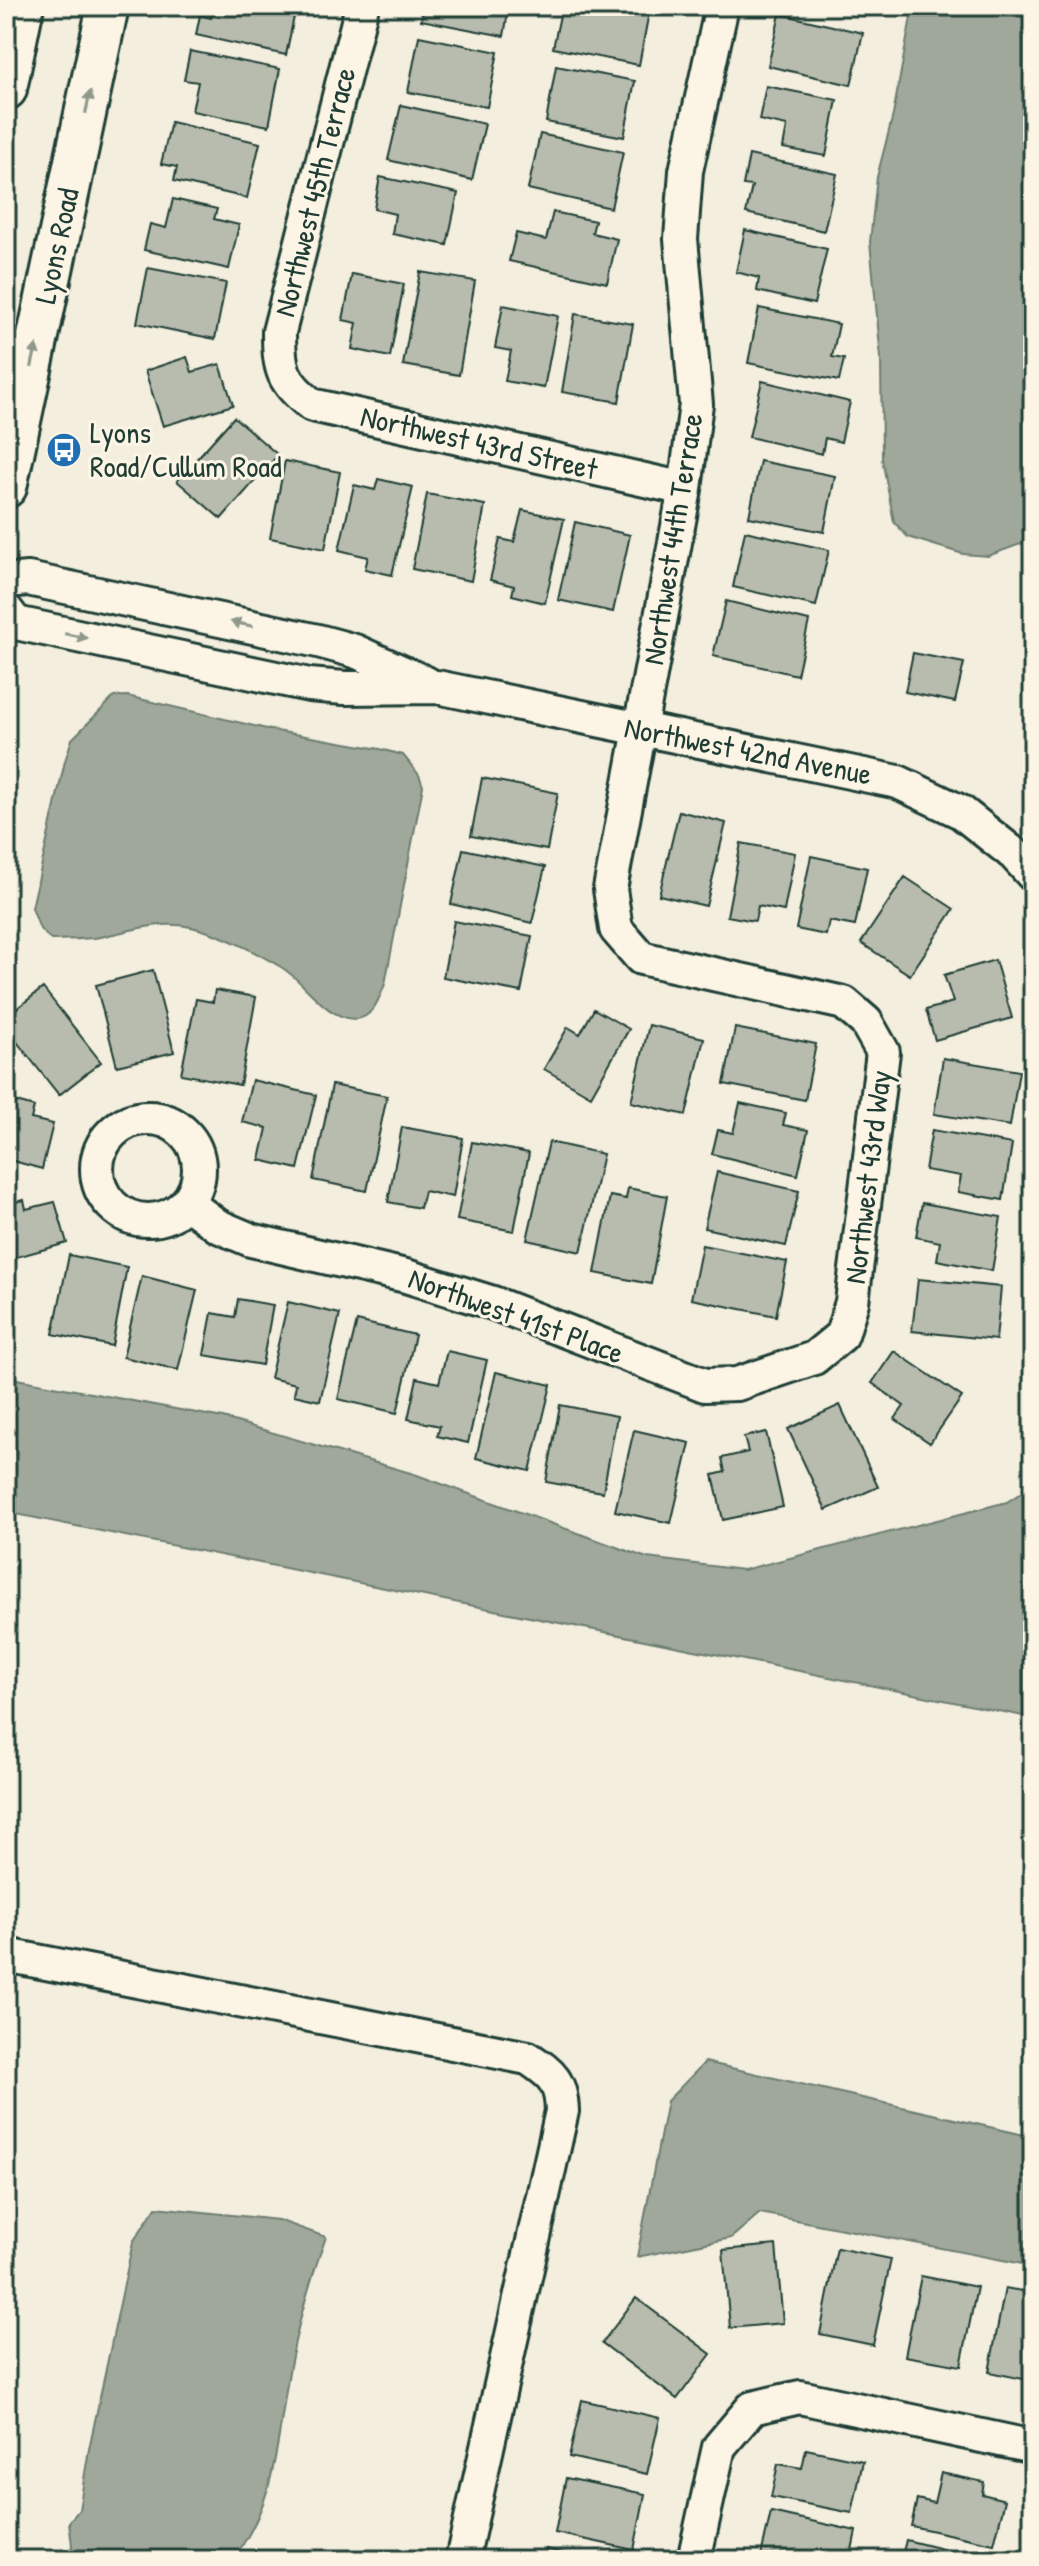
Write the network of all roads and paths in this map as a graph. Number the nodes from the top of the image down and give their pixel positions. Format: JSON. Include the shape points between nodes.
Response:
{"nodes":[{"id":1,"x":23,"y":6,"type":"edge"},
{"id":2,"x":108,"y":6,"type":"edge"},
{"id":3,"x":362,"y":6,"type":"edge"},
{"id":4,"x":722,"y":6,"type":"edge"},
{"id":5,"x":6,"y":89,"type":"edge"},
{"id":6,"x":284,"y":378,"type":"joint"},
{"id":7,"x":6,"y":487,"type":"edge"},
{"id":8,"x":685,"y":489,"type":"junction"},
{"id":9,"x":6,"y":581,"type":"edge"},
{"id":10,"x":6,"y":610,"type":"edge"},
{"id":11,"x":318,"y":641,"type":"junction"},
{"id":12,"x":309,"y":685,"type":"junction"},
{"id":13,"x":437,"y":687,"type":"junction"},
{"id":14,"x":641,"y":730,"type":"junction"},
{"id":15,"x":1033,"y":875,"type":"edge"},
{"id":16,"x":866,"y":1022,"type":"joint"},
{"id":17,"x":187,"y":1203,"type":"dead end"},
{"id":18,"x":842,"y":1335,"type":"joint"},
{"id":19,"x":6,"y":1955,"type":"edge"},
{"id":20,"x":1033,"y":2447,"type":"edge"},
{"id":21,"x":462,"y":2560,"type":"edge"},
{"id":22,"x":694,"y":2560,"type":"edge"}],
"edges":[{"from":1,"to":5,"type":"main road"},
{"from":7,"to":2,"type":"main road","name":"Lyons Road","one_way":true},
{"from":3,"to":6,"type":"street","name":"Northwest 45th Terrace","via":[[279,332]]},
{"from":4,"to":8,"type":"street","name":"Northwest 44th Terrace","via":[[686,171],[681,239],[696,404]]},
{"from":6,"to":8,"type":"street","name":"Northwest 43rd Street","via":[[312,405]]},
{"from":8,"to":14,"type":"street","name":"Northwest 44th Terrace"},
{"from":11,"to":9,"type":"street","name":"Northwest 42nd Avenue","one_way":true,"via":[[28,579]]},
{"from":10,"to":12,"type":"street","name":"Northwest 42nd Avenue","one_way":true,"via":[[16,623]]},
{"from":11,"to":12,"type":"street"},
{"from":11,"to":13,"type":"street","name":"Northwest 42nd Avenue","via":[[355,651]]},
{"from":12,"to":13,"type":"street","name":"Northwest 42nd Avenue"},
{"from":13,"to":14,"type":"street","name":"Northwest 42nd Avenue"},
{"from":14,"to":15,"type":"street","name":"Northwest 42nd Avenue","via":[[898,782],[961,812]]},
{"from":14,"to":16,"type":"street","name":"Northwest 44th Terrace","via":[[610,889],[616,929],[641,958],[844,1003]]},
{"from":16,"to":18,"type":"street","name":"Northwest 43rd Way","via":[[883,1052],[852,1302]]},
{"from":17,"to":18,"type":"street","name":"Northwest 41st Place","via":[[218,1226],[251,1240],[406,1276],[493,1303],[705,1385],[737,1384],[814,1358]]},
{"from":19,"to":21,"type":"street","via":[[528,2058],[551,2073],[561,2093],[562,2111]]},
{"from":20,"to":22,"type":"street","via":[[800,2397],[752,2408],[719,2447]]}]}
